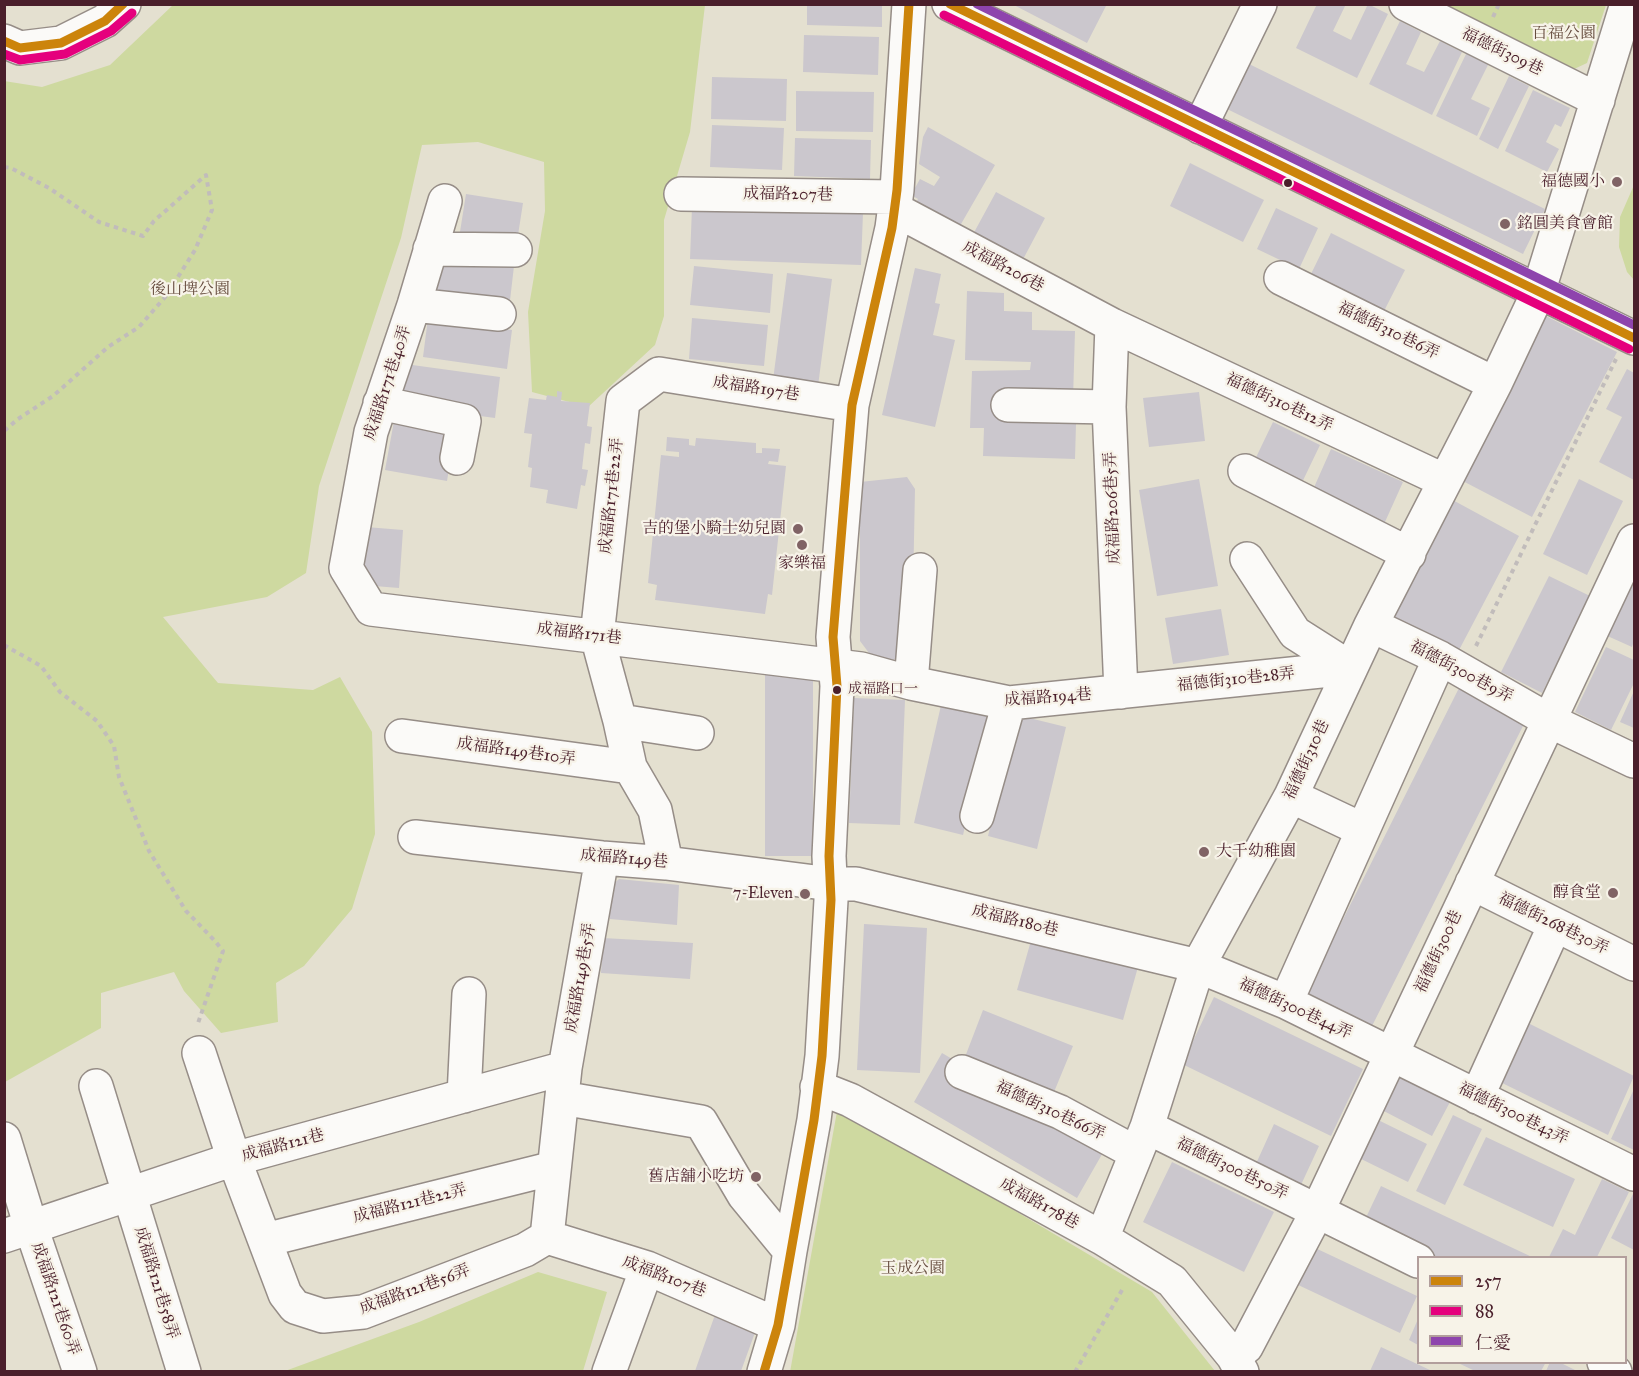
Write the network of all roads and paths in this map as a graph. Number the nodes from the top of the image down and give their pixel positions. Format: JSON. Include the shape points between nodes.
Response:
{"nodes":[{"id":1,"x":124,"y":4,"type":"edge"},
{"id":2,"x":909,"y":4,"type":"edge"},
{"id":3,"x":949,"y":4,"type":"edge"},
{"id":4,"x":1260,"y":4,"type":"edge"},
{"id":5,"x":1406,"y":4,"type":"edge"},
{"id":6,"x":1627,"y":4,"type":"edge"},
{"id":7,"x":4,"y":41,"type":"edge"},
{"id":8,"x":1598,"y":100,"type":"junction"},
{"id":9,"x":1200,"y":127,"type":"junction"},
{"id":10,"x":4,"y":167,"type":"edge"},
{"id":11,"x":681,"y":194,"type":"dead end"},
{"id":12,"x":445,"y":201,"type":"dead end"},
{"id":13,"x":895,"y":203,"type":"junction"},
{"id":14,"x":430,"y":249,"type":"junction"},
{"id":15,"x":515,"y":250,"type":"dead end"},
{"id":16,"x":1281,"y":278,"type":"dead end"},
{"id":17,"x":1538,"y":292,"type":"junction"},
{"id":18,"x":414,"y":305,"type":"junction"},
{"id":19,"x":499,"y":314,"type":"dead end"},
{"id":20,"x":1112,"y":325,"type":"junction"},
{"id":21,"x":1631,"y":336,"type":"edge"},
{"id":22,"x":659,"y":374,"type":"joint"},
{"id":23,"x":1495,"y":384,"type":"junction"},
{"id":24,"x":380,"y":404,"type":"junction"},
{"id":25,"x":852,"y":405,"type":"junction"},
{"id":26,"x":1008,"y":405,"type":"dead end"},
{"id":27,"x":1109,"y":407,"type":"junction"},
{"id":28,"x":4,"y":431,"type":"edge"},
{"id":29,"x":457,"y":458,"type":"dead end"},
{"id":30,"x":1245,"y":471,"type":"dead end"},
{"id":31,"x":1445,"y":481,"type":"junction"},
{"id":32,"x":1409,"y":554,"type":"junction"},
{"id":33,"x":1632,"y":554,"type":"edge"},
{"id":34,"x":1247,"y":559,"type":"dead end"},
{"id":35,"x":346,"y":568,"type":"joint"},
{"id":36,"x":920,"y":570,"type":"dead end"},
{"id":37,"x":1371,"y":625,"type":"junction"},
{"id":38,"x":597,"y":636,"type":"junction"},
{"id":39,"x":4,"y":645,"type":"edge"},
{"id":40,"x":1452,"y":664,"type":"junction"},
{"id":41,"x":834,"y":665,"type":"junction"},
{"id":42,"x":1350,"y":668,"type":"junction"},
{"id":43,"x":911,"y":683,"type":"junction"},
{"id":44,"x":1121,"y":692,"type":"junction"},
{"id":45,"x":1009,"y":703,"type":"junction"},
{"id":46,"x":620,"y":721,"type":"junction"},
{"id":47,"x":1550,"y":721,"type":"junction"},
{"id":48,"x":697,"y":733,"type":"dead end"},
{"id":49,"x":402,"y":736,"type":"dead end"},
{"id":50,"x":1635,"y":761,"type":"edge"},
{"id":51,"x":630,"y":767,"type":"junction"},
{"id":52,"x":1291,"y":796,"type":"junction"},
{"id":53,"x":977,"y":816,"type":"dead end"},
{"id":54,"x":1363,"y":830,"type":"junction"},
{"id":55,"x":415,"y":837,"type":"dead end"},
{"id":56,"x":602,"y":858,"type":"junction"},
{"id":57,"x":666,"y":863,"type":"junction"},
{"id":58,"x":1472,"y":883,"type":"junction"},
{"id":59,"x":831,"y":884,"type":"junction"},
{"id":60,"x":1555,"y":925,"type":"junction"},
{"id":61,"x":1635,"y":964,"type":"edge"},
{"id":62,"x":1198,"y":966,"type":"junction"},
{"id":63,"x":469,"y":994,"type":"dead end"},
{"id":64,"x":1286,"y":1002,"type":"junction"},
{"id":65,"x":199,"y":1053,"type":"joint"},
{"id":66,"x":1390,"y":1055,"type":"junction"},
{"id":67,"x":962,"y":1072,"type":"dead end"},
{"id":68,"x":564,"y":1083,"type":"junction"},
{"id":69,"x":96,"y":1086,"type":"dead end"},
{"id":70,"x":817,"y":1087,"type":"junction"},
{"id":71,"x":464,"y":1096,"type":"junction"},
{"id":72,"x":1477,"y":1097,"type":"junction"},
{"id":73,"x":4,"y":1139,"type":"edge"},
{"id":74,"x":1141,"y":1140,"type":"junction"},
{"id":75,"x":234,"y":1159,"type":"junction"},
{"id":76,"x":554,"y":1168,"type":"junction"},
{"id":77,"x":1635,"y":1174,"type":"edge"},
{"id":78,"x":129,"y":1194,"type":"junction"},
{"id":79,"x":1317,"y":1212,"type":"junction"},
{"id":80,"x":18,"y":1231,"type":"edge"},
{"id":81,"x":547,"y":1237,"type":"junction"},
{"id":82,"x":1102,"y":1238,"type":"junction"},
{"id":83,"x":265,"y":1240,"type":"junction"},
{"id":84,"x":790,"y":1251,"type":"junction"},
{"id":85,"x":1417,"y":1260,"type":"edge"},
{"id":86,"x":647,"y":1268,"type":"junction"},
{"id":87,"x":1122,"y":1290,"type":"dead end"},
{"id":88,"x":778,"y":1325,"type":"junction"},
{"id":89,"x":1238,"y":1364,"type":"edge"},
{"id":90,"x":80,"y":1371,"type":"edge"},
{"id":91,"x":184,"y":1371,"type":"edge"},
{"id":92,"x":609,"y":1371,"type":"edge"},
{"id":93,"x":764,"y":1371,"type":"edge"},
{"id":94,"x":1075,"y":1371,"type":"edge"}],
"edges":[{"from":1,"to":7,"type":"street","via":[[105,21],[61,43],[20,48]]},
{"from":2,"to":13,"type":"street"},
{"from":3,"to":9,"type":"street"},
{"from":4,"to":9,"type":"street"},
{"from":5,"to":8,"type":"street","name":"福德街309巷"},
{"from":6,"to":8,"type":"street"},
{"from":8,"to":17,"type":"street"},
{"from":9,"to":17,"type":"street"},
{"from":10,"to":28,"type":"path","via":[[49,188],[99,222],[143,236],[154,221],[206,175],[212,210],[189,259],[140,327],[108,347],[53,396]]},
{"from":11,"to":13,"type":"street","name":"成福路207巷"},
{"from":12,"to":14,"type":"street","name":"成福路171巷40弄"},
{"from":13,"to":20,"type":"street","name":"成福路206巷"},
{"from":13,"to":25,"type":"street"},
{"from":14,"to":15,"type":"street"},
{"from":14,"to":18,"type":"street","name":"成福路171巷40弄"},
{"from":16,"to":23,"type":"street","name":"福德街310巷6弄"},
{"from":17,"to":21,"type":"street"},
{"from":17,"to":23,"type":"street","name":"福德街310巷"},
{"from":18,"to":19,"type":"street"},
{"from":18,"to":24,"type":"street","name":"成福路171巷40弄"},
{"from":20,"to":27,"type":"street","name":"成福路206巷5弄"},
{"from":20,"to":31,"type":"street","name":"福德街310巷12弄"},
{"from":21,"to":40,"type":"path"},
{"from":22,"to":25,"type":"street","name":"成福路197巷"},
{"from":22,"to":38,"type":"street","name":"成福路171巷22弄","via":[[623,401]]},
{"from":23,"to":31,"type":"street","name":"福德街310巷"},
{"from":24,"to":29,"type":"street","via":[[464,421]]},
{"from":24,"to":35,"type":"street","name":"成福路171巷40弄","via":[[371,432]]},
{"from":25,"to":41,"type":"street"},
{"from":26,"to":27,"type":"street"},
{"from":27,"to":44,"type":"street","name":"成福路206巷5弄"},
{"from":30,"to":32,"type":"street"},
{"from":31,"to":32,"type":"street","name":"福德街310巷"},
{"from":32,"to":37,"type":"street","name":"福德街310巷"},
{"from":33,"to":47,"type":"street","name":"福德街300巷"},
{"from":34,"to":42,"type":"street","via":[[1295,633]]},
{"from":35,"to":38,"type":"street","name":"成福路171巷","via":[[371,609]]},
{"from":36,"to":43,"type":"street"},
{"from":37,"to":40,"type":"street","name":"福德街300巷9弄"},
{"from":37,"to":42,"type":"street","name":"福德街310巷"},
{"from":38,"to":41,"type":"street","name":"成福路171巷"},
{"from":38,"to":46,"type":"street"},
{"from":39,"to":65,"type":"path","via":[[41,666],[60,692],[98,722],[114,746],[119,777],[149,850],[186,911],[222,951],[197,1023]]},
{"from":40,"to":47,"type":"street","name":"福德街300巷9弄"},
{"from":40,"to":54,"type":"street"},
{"from":41,"to":43,"type":"street","name":"成福路194巷"},
{"from":41,"to":59,"type":"street","via":[[837,686]]},
{"from":42,"to":44,"type":"street","name":"福德街310巷28弄"},
{"from":42,"to":52,"type":"street","name":"福德街310巷"},
{"from":43,"to":45,"type":"street","name":"成福路194巷"},
{"from":44,"to":45,"type":"street","name":"成福路194巷"},
{"from":45,"to":53,"type":"street"},
{"from":46,"to":48,"type":"street"},
{"from":46,"to":51,"type":"street"},
{"from":47,"to":50,"type":"street","name":"福德街300巷9弄"},
{"from":47,"to":58,"type":"street","name":"福德街300巷"},
{"from":49,"to":51,"type":"street","name":"成福路149巷10弄"},
{"from":51,"to":57,"type":"street","via":[[655,810]]},
{"from":52,"to":54,"type":"street"},
{"from":52,"to":62,"type":"street","name":"福德街310巷"},
{"from":54,"to":64,"type":"street"},
{"from":55,"to":56,"type":"street","name":"成福路149巷"},
{"from":56,"to":57,"type":"street","name":"成福路149巷"},
{"from":56,"to":68,"type":"street","name":"成福路149巷5弄"},
{"from":57,"to":59,"type":"street","name":"成福路149巷"},
{"from":58,"to":60,"type":"street","name":"福德街268巷30弄"},
{"from":58,"to":66,"type":"street","name":"福德街300巷"},
{"from":59,"to":62,"type":"street","name":"成福路180巷","via":[[856,884]]},
{"from":59,"to":70,"type":"street"},
{"from":60,"to":61,"type":"street","name":"福德街268巷30弄"},
{"from":60,"to":72,"type":"street"},
{"from":62,"to":64,"type":"street","name":"福德街300巷44弄"},
{"from":62,"to":74,"type":"street","name":"福德街310巷"},
{"from":63,"to":71,"type":"street"},
{"from":64,"to":66,"type":"street","name":"福德街300巷44弄"},
{"from":65,"to":75,"type":"street","name":"成福路121巷56弄"},
{"from":66,"to":72,"type":"street","name":"福德街300巷43弄"},
{"from":66,"to":79,"type":"street","name":"福德街300巷"},
{"from":67,"to":74,"type":"street","name":"福德街310巷66弄"},
{"from":68,"to":71,"type":"street","name":"成福路121巷"},
{"from":68,"to":76,"type":"street"},
{"from":68,"to":84,"type":"street","name":"成福路121巷","via":[[701,1122],[744,1194]]},
{"from":69,"to":78,"type":"street","name":"成福路121巷58弄"},
{"from":70,"to":82,"type":"street","name":"成福路178巷","via":[[850,1100]]},
{"from":70,"to":84,"type":"street"},
{"from":71,"to":75,"type":"street","name":"成福路121巷"},
{"from":72,"to":77,"type":"street","name":"福德街300巷43弄"},
{"from":73,"to":80,"type":"street","name":"成福路121巷60弄"},
{"from":74,"to":79,"type":"street","name":"福德街300巷50弄"},
{"from":74,"to":82,"type":"street","name":"福德街310巷"},
{"from":75,"to":78,"type":"street","name":"成福路121巷"},
{"from":75,"to":83,"type":"street","name":"成福路121巷56弄"},
{"from":76,"to":81,"type":"street"},
{"from":76,"to":83,"type":"street","name":"成福路121巷22弄"},
{"from":78,"to":80,"type":"street","name":"成福路121巷"},
{"from":78,"to":91,"type":"street","name":"成福路121巷58弄"},
{"from":79,"to":85,"type":"street","name":"福德街300巷50弄"},
{"from":79,"to":89,"type":"street","name":"福德街300巷"},
{"from":80,"to":90,"type":"street","name":"成福路121巷60弄"},
{"from":81,"to":83,"type":"street","name":"成福路121巷56弄","via":[[525,1250],[363,1312],[323,1316],[296,1307],[285,1294]]},
{"from":81,"to":86,"type":"street","name":"成福路107巷"},
{"from":82,"to":89,"type":"street","name":"成福路178巷","via":[[1172,1281]]},
{"from":84,"to":88,"type":"street"},
{"from":86,"to":88,"type":"street","name":"成福路107巷"},
{"from":86,"to":92,"type":"street"},
{"from":87,"to":94,"type":"path"},
{"from":88,"to":93,"type":"street"}]}
